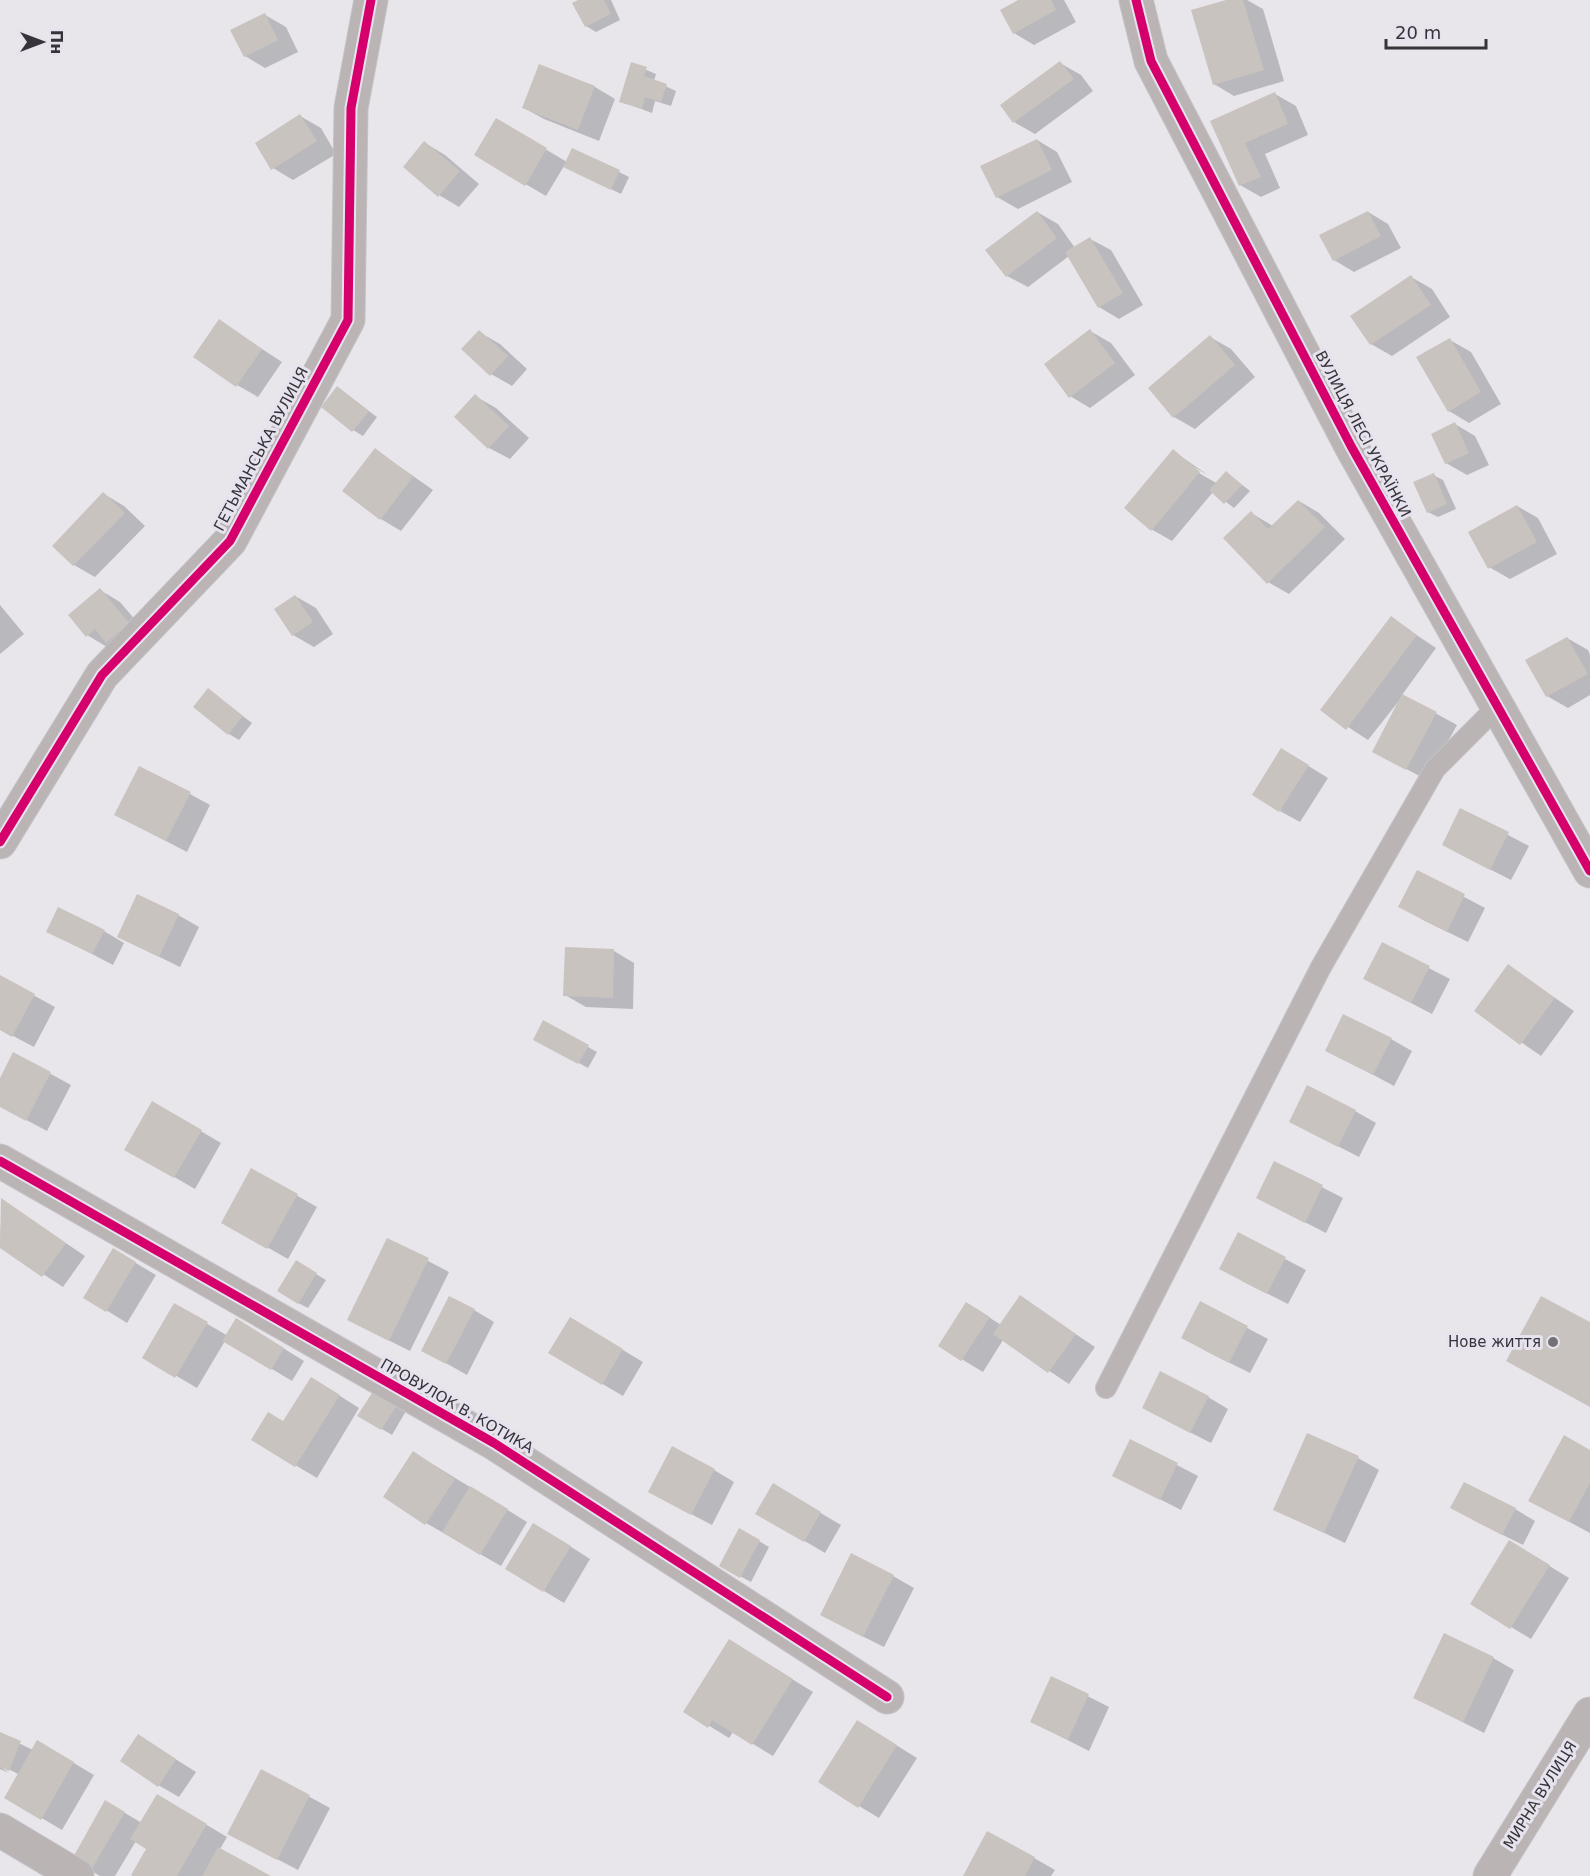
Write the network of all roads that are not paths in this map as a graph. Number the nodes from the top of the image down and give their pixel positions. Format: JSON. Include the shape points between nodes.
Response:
{"nodes":[{"id":1,"x":371,"y":0,"type":"edge"},
{"id":2,"x":1136,"y":0,"type":"edge"},
{"id":3,"x":1497,"y":707,"type":"junction"},
{"id":4,"x":0,"y":842,"type":"edge"},
{"id":5,"x":1590,"y":871,"type":"edge"},
{"id":6,"x":0,"y":1161,"type":"edge"},
{"id":7,"x":1107,"y":1388,"type":"dead end"},
{"id":8,"x":887,"y":1697,"type":"dead end"},
{"id":9,"x":1590,"y":1714,"type":"edge"},
{"id":10,"x":0,"y":1830,"type":"edge"},
{"id":11,"x":77,"y":1876,"type":"edge"},
{"id":12,"x":1490,"y":1876,"type":"edge"}],
"edges":[{"from":1,"to":4,"type":"street","name":"ГЕТЬМАНСЬКА ВУЛИЦЯ","via":[[351,108],[348,320],[230,541],[102,675]]},
{"from":2,"to":3,"type":"street","name":"ВУЛИЦЯ ЛЕСІ УКРАЇНКИ","via":[[1150,61],[1351,446]]},
{"from":3,"to":5,"type":"street","name":"ВУЛИЦЯ ЛЕСІ УКРАЇНКИ"},
{"from":3,"to":7,"type":"lane","via":[[1435,769],[1321,967]]},
{"from":6,"to":8,"type":"street","name":"ПРОВУЛОК В. КОТИКА","via":[[494,1443]]},
{"from":9,"to":12,"type":"street","name":"МИРНА ВУЛИЦЯ"},
{"from":10,"to":11,"type":"street"}]}
